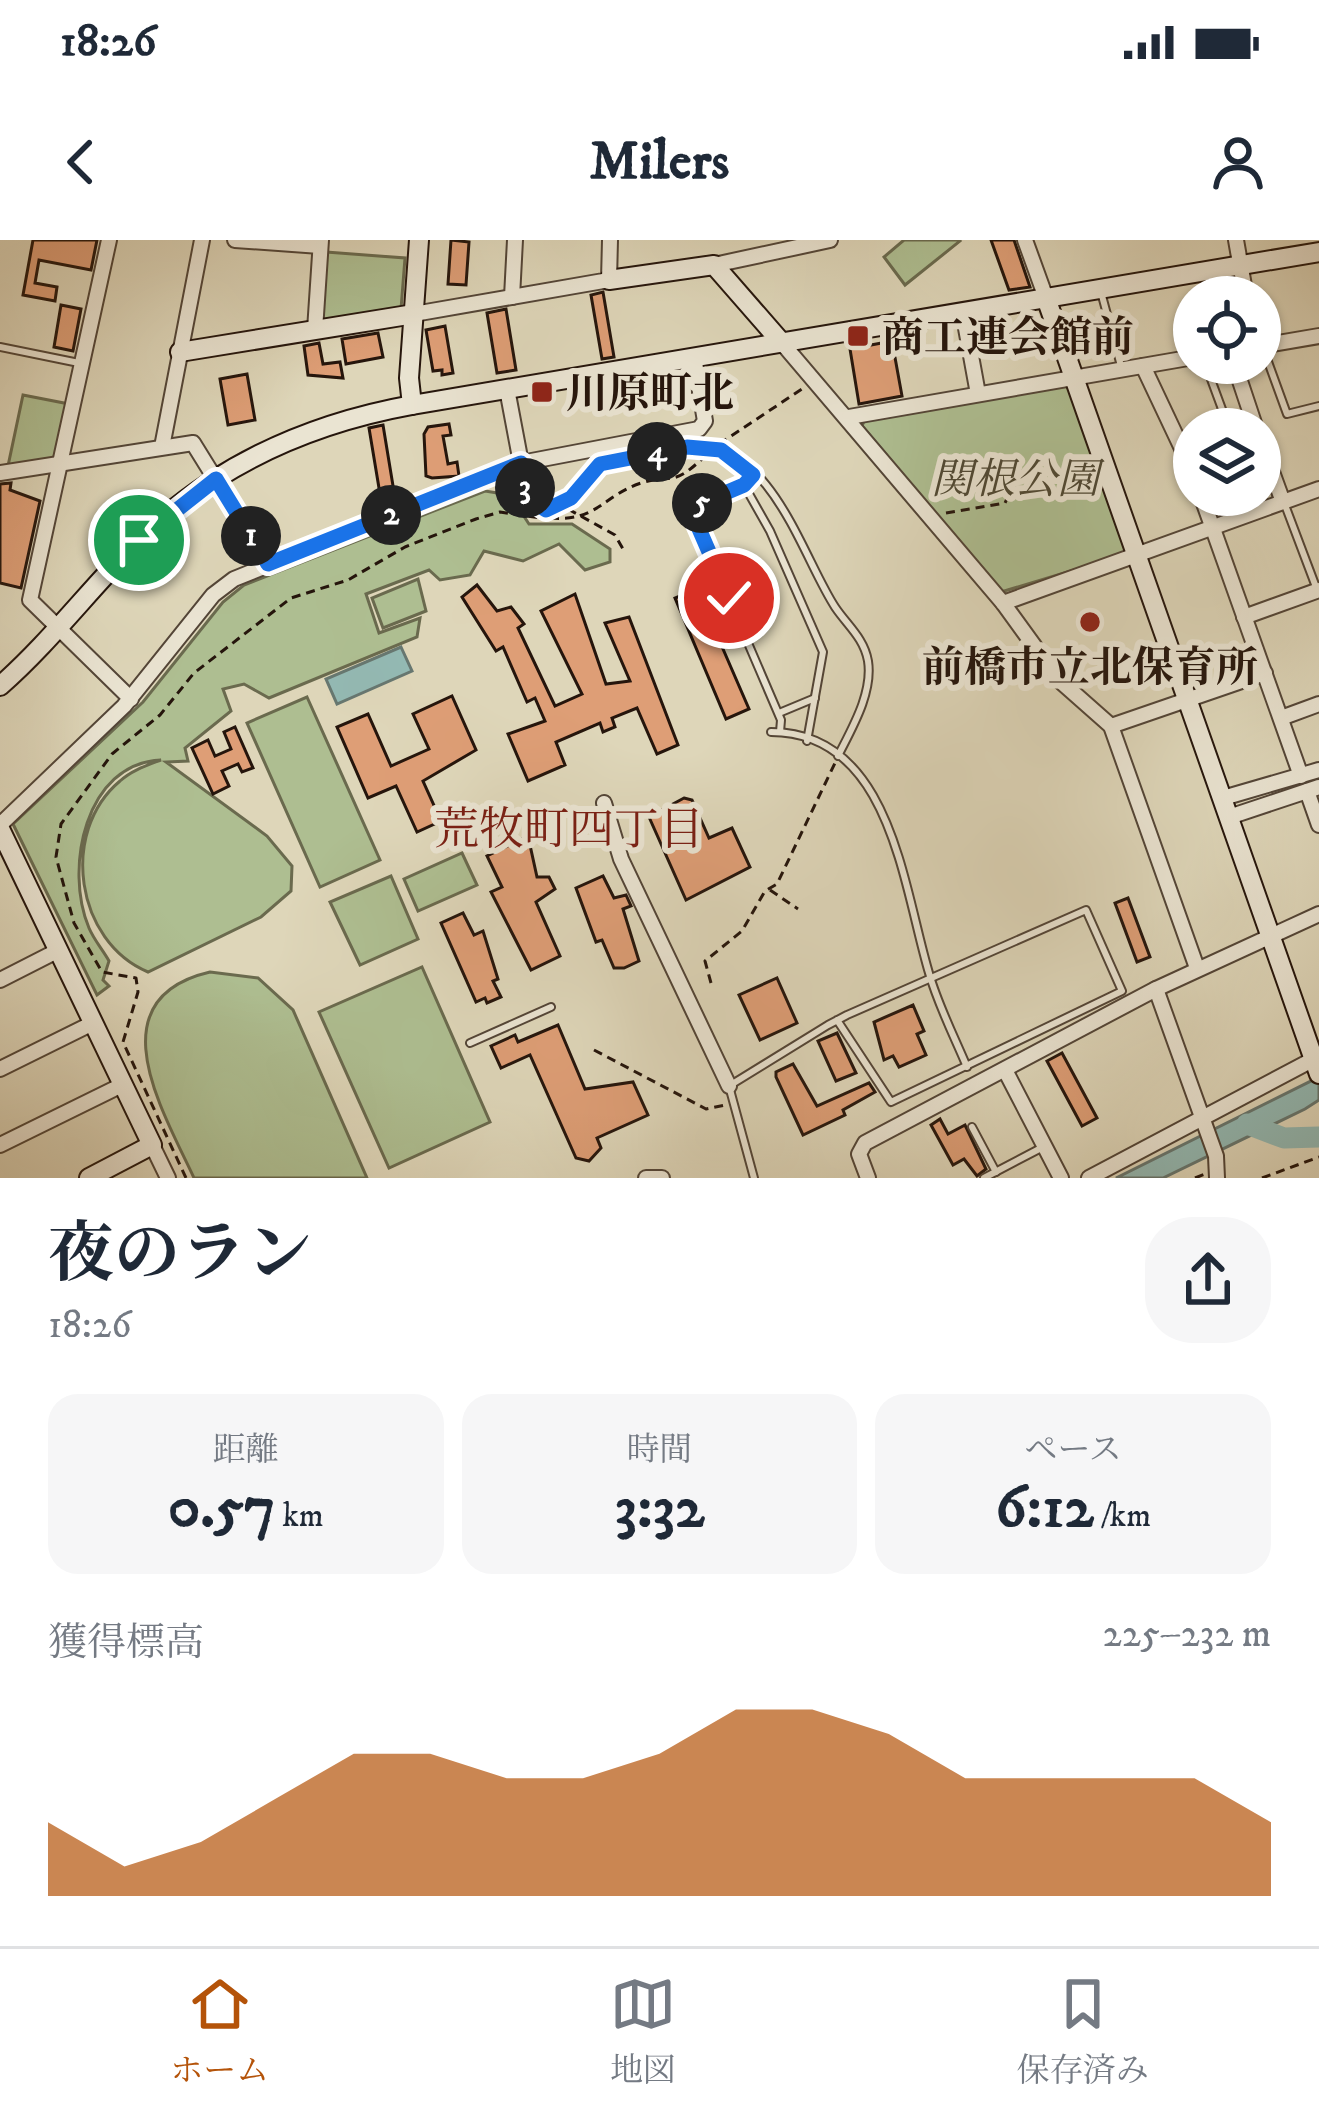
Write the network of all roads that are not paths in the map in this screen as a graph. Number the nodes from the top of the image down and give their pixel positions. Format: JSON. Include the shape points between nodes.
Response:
{"nodes":[{"id":1,"x":109,"y":240,"type":"edge"},
{"id":2,"x":202,"y":240,"type":"edge"},
{"id":3,"x":235,"y":240,"type":"edge"},
{"id":4,"x":419,"y":240,"type":"edge"},
{"id":5,"x":515,"y":240,"type":"edge"},
{"id":6,"x":610,"y":240,"type":"edge"},
{"id":7,"x":830,"y":240,"type":"edge"},
{"id":8,"x":1025,"y":240,"type":"edge"},
{"id":9,"x":1236,"y":240,"type":"edge"},
{"id":10,"x":321,"y":243,"type":"edge"},
{"id":11,"x":1319,"y":252,"type":"edge"},
{"id":12,"x":1240,"y":264,"type":"junction"},
{"id":13,"x":714,"y":266,"type":"junction"},
{"id":14,"x":1242,"y":276,"type":"edge"},
{"id":15,"x":609,"y":280,"type":"junction"},
{"id":16,"x":1100,"y":289,"type":"junction"},
{"id":17,"x":512,"y":298,"type":"junction"},
{"id":18,"x":1046,"y":298,"type":"junction"},
{"id":19,"x":963,"y":312,"type":"junction"},
{"id":20,"x":414,"y":314,"type":"junction"},
{"id":21,"x":315,"y":331,"type":"junction"},
{"id":22,"x":1319,"y":336,"type":"edge"},
{"id":23,"x":782,"y":343,"type":"junction"},
{"id":24,"x":1281,"y":343,"type":"edge"},
{"id":25,"x":0,"y":347,"type":"edge"},
{"id":26,"x":179,"y":352,"type":"junction"},
{"id":27,"x":694,"y":357,"type":"junction"},
{"id":28,"x":1173,"y":361,"type":"edge"},
{"id":29,"x":82,"y":364,"type":"junction"},
{"id":30,"x":1143,"y":366,"type":"junction"},
{"id":31,"x":1121,"y":370,"type":"junction"},
{"id":32,"x":1073,"y":378,"type":"junction"},
{"id":33,"x":1276,"y":384,"type":"edge"},
{"id":34,"x":507,"y":389,"type":"junction"},
{"id":35,"x":978,"y":394,"type":"junction"},
{"id":36,"x":412,"y":405,"type":"junction"},
{"id":37,"x":1319,"y":406,"type":"edge"},
{"id":38,"x":849,"y":417,"type":"junction"},
{"id":39,"x":1173,"y":430,"type":"edge"},
{"id":40,"x":162,"y":447,"type":"junction"},
{"id":41,"x":62,"y":463,"type":"junction"},
{"id":42,"x":522,"y":466,"type":"junction"},
{"id":43,"x":0,"y":473,"type":"edge"},
{"id":44,"x":753,"y":475,"type":"junction"},
{"id":45,"x":216,"y":479,"type":"junction"},
{"id":46,"x":744,"y":485,"type":"junction"},
{"id":47,"x":1319,"y":489,"type":"edge"},
{"id":48,"x":1281,"y":497,"type":"edge"},
{"id":49,"x":1283,"y":502,"type":"junction"},
{"id":50,"x":1209,"y":516,"type":"edge"},
{"id":51,"x":1213,"y":527,"type":"junction"},
{"id":52,"x":1137,"y":555,"type":"junction"},
{"id":53,"x":268,"y":564,"type":"junction"},
{"id":54,"x":1318,"y":591,"type":"edge"},
{"id":55,"x":1003,"y":603,"type":"junction"},
{"id":56,"x":1244,"y":616,"type":"junction"},
{"id":57,"x":56,"y":630,"type":"junction"},
{"id":58,"x":1265,"y":673,"type":"junction"},
{"id":59,"x":0,"y":686,"type":"edge"},
{"id":60,"x":814,"y":698,"type":"junction"},
{"id":61,"x":131,"y":699,"type":"junction"},
{"id":62,"x":1188,"y":699,"type":"junction"},
{"id":63,"x":1319,"y":704,"type":"edge"},
{"id":64,"x":778,"y":713,"type":"junction"},
{"id":65,"x":1281,"y":718,"type":"junction"},
{"id":66,"x":1112,"y":726,"type":"junction"},
{"id":67,"x":806,"y":741,"type":"junction"},
{"id":68,"x":838,"y":756,"type":"junction"},
{"id":69,"x":1319,"y":770,"type":"edge"},
{"id":70,"x":1301,"y":776,"type":"junction"},
{"id":71,"x":1313,"y":789,"type":"edge"},
{"id":72,"x":604,"y":803,"type":"dead end"},
{"id":73,"x":1226,"y":807,"type":"junction"},
{"id":74,"x":1319,"y":825,"type":"edge"},
{"id":75,"x":0,"y":827,"type":"edge"},
{"id":76,"x":1319,"y":914,"type":"edge"},
{"id":77,"x":1270,"y":932,"type":"junction"},
{"id":78,"x":57,"y":952,"type":"junction"},
{"id":79,"x":1197,"y":968,"type":"junction"},
{"id":80,"x":930,"y":979,"type":"junction"},
{"id":81,"x":0,"y":980,"type":"edge"},
{"id":82,"x":1156,"y":989,"type":"junction"},
{"id":83,"x":551,"y":1007,"type":"dead end"},
{"id":84,"x":837,"y":1020,"type":"junction"},
{"id":85,"x":93,"y":1023,"type":"junction"},
{"id":86,"x":1313,"y":1035,"type":"edge"},
{"id":87,"x":470,"y":1043,"type":"dead end"},
{"id":88,"x":967,"y":1067,"type":"junction"},
{"id":89,"x":1317,"y":1067,"type":"edge"},
{"id":90,"x":0,"y":1069,"type":"edge"},
{"id":91,"x":1005,"y":1070,"type":"junction"},
{"id":92,"x":122,"y":1085,"type":"junction"},
{"id":93,"x":729,"y":1086,"type":"junction"},
{"id":94,"x":1203,"y":1120,"type":"junction"},
{"id":95,"x":972,"y":1127,"type":"dead end"},
{"id":96,"x":0,"y":1145,"type":"edge"},
{"id":97,"x":152,"y":1145,"type":"junction"},
{"id":98,"x":1045,"y":1146,"type":"junction"},
{"id":99,"x":996,"y":1172,"type":"junction"},
{"id":100,"x":89,"y":1178,"type":"edge"},
{"id":101,"x":168,"y":1178,"type":"edge"},
{"id":102,"x":646,"y":1178,"type":"edge"},
{"id":103,"x":662,"y":1178,"type":"edge"},
{"id":104,"x":754,"y":1178,"type":"edge"},
{"id":105,"x":868,"y":1178,"type":"edge"},
{"id":106,"x":984,"y":1178,"type":"edge"},
{"id":107,"x":1061,"y":1178,"type":"edge"},
{"id":108,"x":1089,"y":1178,"type":"edge"},
{"id":109,"x":1216,"y":1178,"type":"edge"}],
"edges":[{"from":1,"to":29,"type":"street"},
{"from":2,"to":26,"type":"street"},
{"from":3,"to":10,"type":"street"},
{"from":4,"to":20,"type":"street"},
{"from":5,"to":17,"type":"street"},
{"from":6,"to":15,"type":"street"},
{"from":7,"to":13,"type":"street"},
{"from":8,"to":18,"type":"street"},
{"from":9,"to":12,"type":"street"},
{"from":10,"to":21,"type":"street"},
{"from":11,"to":12,"type":"street"},
{"from":12,"to":14,"type":"street"},
{"from":12,"to":16,"type":"street"},
{"from":13,"to":15,"type":"street"},
{"from":13,"to":23,"type":"street"},
{"from":15,"to":17,"type":"street"},
{"from":16,"to":18,"type":"street"},
{"from":16,"to":31,"type":"lane"},
{"from":17,"to":20,"type":"street"},
{"from":18,"to":19,"type":"street"},
{"from":18,"to":32,"type":"street"},
{"from":19,"to":23,"type":"street"},
{"from":19,"to":35,"type":"street"},
{"from":20,"to":21,"type":"street"},
{"from":20,"to":36,"type":"street"},
{"from":21,"to":26,"type":"street"},
{"from":22,"to":24,"type":"street"},
{"from":23,"to":27,"type":"street"},
{"from":23,"to":38,"type":"street"},
{"from":25,"to":29,"type":"lane"},
{"from":26,"to":40,"type":"street"},
{"from":27,"to":34,"type":"street"},
{"from":27,"to":42,"type":"street","via":[[702,428]]},
{"from":28,"to":30,"type":"street"},
{"from":29,"to":41,"type":"street"},
{"from":30,"to":31,"type":"street"},
{"from":30,"to":39,"type":"street"},
{"from":31,"to":32,"type":"street"},
{"from":32,"to":35,"type":"street"},
{"from":32,"to":52,"type":"street"},
{"from":33,"to":37,"type":"lane","via":[[1287,414]]},
{"from":34,"to":36,"type":"street"},
{"from":34,"to":42,"type":"street"},
{"from":35,"to":38,"type":"street"},
{"from":36,"to":45,"type":"street","via":[[304,434]]},
{"from":38,"to":55,"type":"street"},
{"from":40,"to":41,"type":"street"},
{"from":40,"to":45,"type":"street","via":[[194,443]]},
{"from":41,"to":43,"type":"street"},
{"from":41,"to":57,"type":"street","via":[[30,600]]},
{"from":42,"to":44,"type":"lane","via":[[529,499],[546,510],[571,498],[600,464],[687,447],[714,448]]},
{"from":42,"to":53,"type":"street"},
{"from":44,"to":46,"type":"lane"},
{"from":44,"to":68,"type":"lane","via":[[802,537],[866,650],[866,692]]},
{"from":45,"to":53,"type":"street"},
{"from":45,"to":57,"type":"street","via":[[139,540]]},
{"from":46,"to":60,"type":"lane","via":[[819,641]]},
{"from":46,"to":64,"type":"lane","via":[[690,508]]},
{"from":47,"to":49,"type":"street"},
{"from":48,"to":49,"type":"street"},
{"from":49,"to":51,"type":"street"},
{"from":49,"to":54,"type":"lane"},
{"from":50,"to":51,"type":"street"},
{"from":51,"to":52,"type":"street"},
{"from":51,"to":56,"type":"street"},
{"from":52,"to":55,"type":"street"},
{"from":52,"to":62,"type":"street"},
{"from":53,"to":61,"type":"street","via":[[213,595]]},
{"from":54,"to":56,"type":"street"},
{"from":55,"to":66,"type":"street","via":[[1059,680]]},
{"from":56,"to":58,"type":"street"},
{"from":57,"to":59,"type":"street"},
{"from":57,"to":61,"type":"street"},
{"from":58,"to":62,"type":"street"},
{"from":58,"to":65,"type":"street"},
{"from":60,"to":64,"type":"lane"},
{"from":60,"to":67,"type":"lane"},
{"from":61,"to":75,"type":"street"},
{"from":62,"to":66,"type":"street"},
{"from":62,"to":73,"type":"street"},
{"from":63,"to":65,"type":"street"},
{"from":64,"to":67,"type":"lane","via":[[775,732]]},
{"from":65,"to":70,"type":"street"},
{"from":66,"to":79,"type":"street"},
{"from":67,"to":68,"type":"lane"},
{"from":68,"to":80,"type":"lane","via":[[880,805]]},
{"from":69,"to":70,"type":"street"},
{"from":70,"to":73,"type":"street"},
{"from":71,"to":73,"type":"street"},
{"from":71,"to":74,"type":"street"},
{"from":72,"to":93,"type":"street","via":[[621,860]]},
{"from":73,"to":77,"type":"street"},
{"from":75,"to":78,"type":"street"},
{"from":76,"to":77,"type":"street"},
{"from":77,"to":79,"type":"street"},
{"from":77,"to":86,"type":"street"},
{"from":78,"to":81,"type":"street"},
{"from":78,"to":85,"type":"street"},
{"from":79,"to":82,"type":"street"},
{"from":80,"to":84,"type":"lane"},
{"from":80,"to":88,"type":"lane"},
{"from":80,"to":88,"type":"lane","via":[[1086,910],[1122,991]]},
{"from":82,"to":91,"type":"street"},
{"from":82,"to":94,"type":"street"},
{"from":83,"to":87,"type":"lane"},
{"from":84,"to":88,"type":"lane","via":[[888,1102]]},
{"from":84,"to":93,"type":"lane"},
{"from":85,"to":90,"type":"street"},
{"from":85,"to":92,"type":"street"},
{"from":86,"to":89,"type":"street"},
{"from":89,"to":94,"type":"street"},
{"from":91,"to":98,"type":"street"},
{"from":91,"to":105,"type":"street","via":[[865,1143]]},
{"from":92,"to":96,"type":"street"},
{"from":92,"to":97,"type":"street"},
{"from":93,"to":104,"type":"lane"},
{"from":94,"to":108,"type":"street"},
{"from":94,"to":109,"type":"street"},
{"from":95,"to":99,"type":"lane"},
{"from":97,"to":100,"type":"street"},
{"from":97,"to":101,"type":"street"},
{"from":98,"to":99,"type":"lane"},
{"from":98,"to":107,"type":"street"},
{"from":99,"to":106,"type":"lane"},
{"from":102,"to":103,"type":"street"}]}
